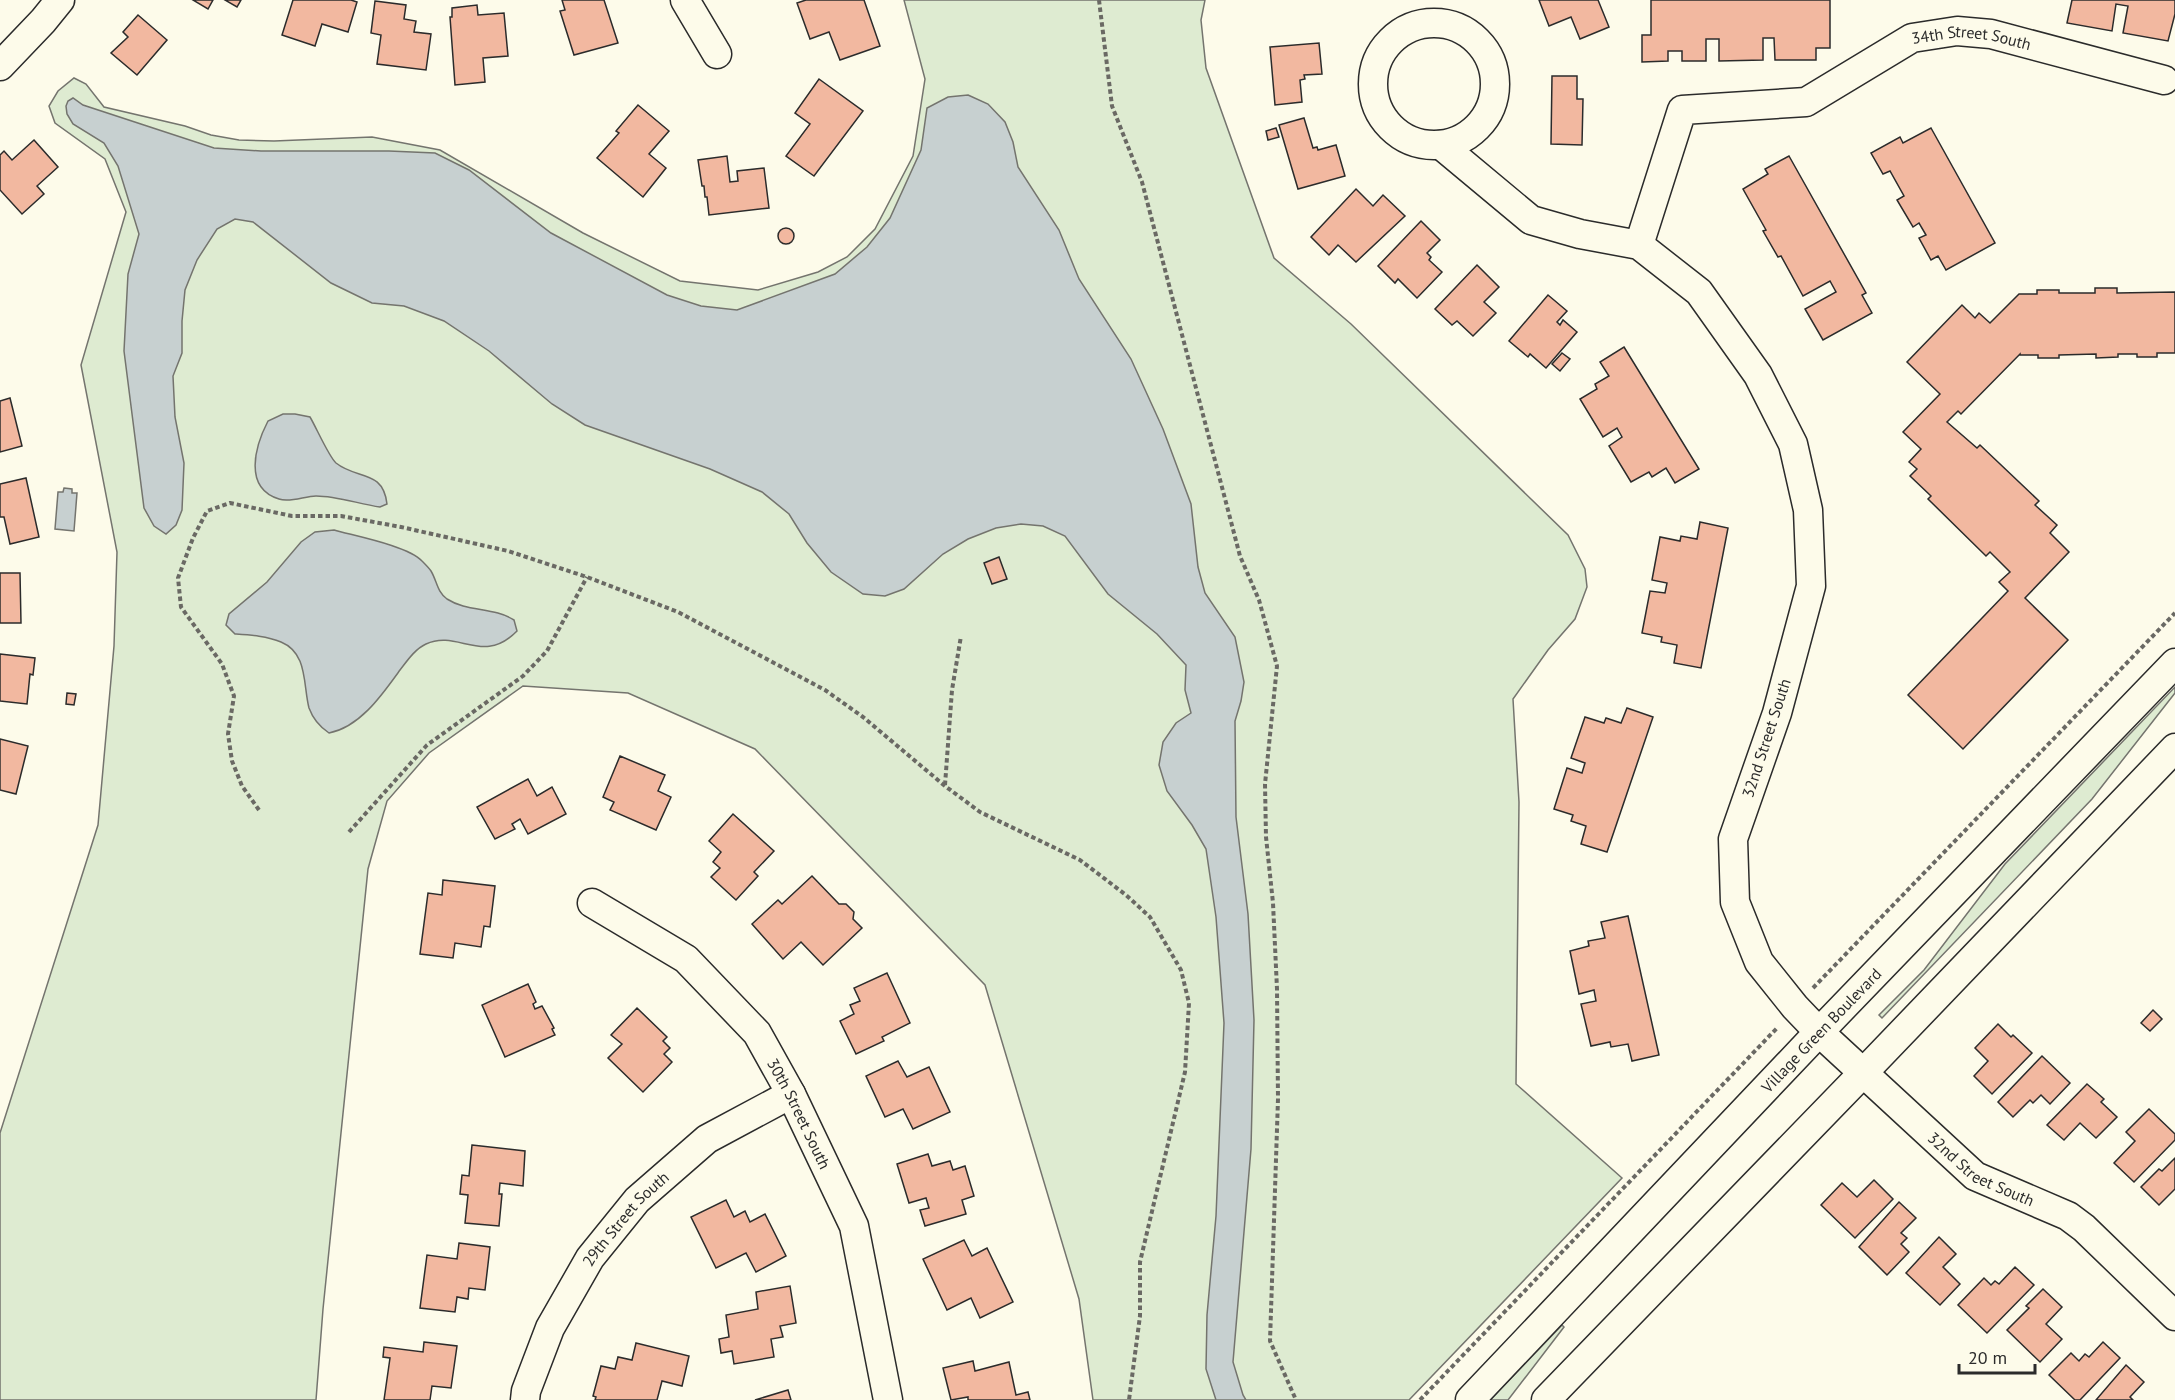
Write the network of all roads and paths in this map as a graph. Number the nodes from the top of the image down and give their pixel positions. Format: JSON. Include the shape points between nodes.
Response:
{"nodes":[{"id":1,"x":60,"y":0,"type":"edge"},
{"id":2,"x":685,"y":0,"type":"edge"},
{"id":3,"x":1099,"y":0,"type":"edge"},
{"id":4,"x":717,"y":54,"type":"dead end"},
{"id":5,"x":0,"y":66,"type":"edge"},
{"id":6,"x":2164,"y":80,"type":"dead end"},
{"id":7,"x":1440,"y":145,"type":"junction"},
{"id":8,"x":1639,"y":245,"type":"junction"},
{"id":9,"x":587,"y":577,"type":"junction"},
{"id":10,"x":961,"y":636,"type":"dead end"},
{"id":11,"x":2175,"y":663,"type":"edge"},
{"id":12,"x":2175,"y":748,"type":"edge"},
{"id":13,"x":945,"y":786,"type":"junction"},
{"id":14,"x":259,"y":810,"type":"dead end"},
{"id":15,"x":349,"y":832,"type":"dead end"},
{"id":16,"x":592,"y":903,"type":"dead end"},
{"id":17,"x":1819,"y":1032,"type":"junction"},
{"id":18,"x":1863,"y":1073,"type":"junction"},
{"id":19,"x":791,"y":1094,"type":"junction"},
{"id":20,"x":2175,"y":1316,"type":"edge"},
{"id":21,"x":525,"y":1400,"type":"edge"},
{"id":22,"x":888,"y":1400,"type":"edge"},
{"id":23,"x":1129,"y":1400,"type":"edge"},
{"id":24,"x":1296,"y":1400,"type":"edge"},
{"id":25,"x":1470,"y":1400,"type":"edge"},
{"id":26,"x":1546,"y":1400,"type":"edge"}],
"edges":[{"from":1,"to":5,"type":"street"},
{"from":2,"to":4,"type":"street"},
{"from":3,"to":24,"type":"path","via":[[1113,106],[1143,182],[1240,556],[1259,600],[1277,666],[1265,784],[1273,903],[1278,1099],[1270,1341]]},
{"from":6,"to":8,"type":"street","name":"34th Street South","via":[[1991,34],[1957,31],[1912,38],[1806,102],[1682,110]]},
{"from":7,"to":7,"type":"street","via":[[1420,144],[1401,136],[1386,123],[1376,105],[1372,85],[1375,65],[1392,40],[1418,24],[1438,22],[1475,37],[1488,53],[1495,72],[1489,112],[1477,128],[1460,140]]},
{"from":7,"to":8,"type":"street","name":"32nd Street South","via":[[1531,220]]},
{"from":8,"to":17,"type":"street","name":"32nd Street South","via":[[1699,292],[1758,375],[1796,455],[1808,510],[1811,586],[1777,713],[1733,839],[1735,902],[1759,962]]},
{"from":9,"to":13,"type":"path","via":[[678,612],[825,690]]},
{"from":9,"to":14,"type":"path","via":[[508,551],[341,516],[292,516],[230,503],[207,512],[178,578],[182,607],[226,674],[234,696],[228,734],[232,761],[242,786]]},
{"from":9,"to":15,"type":"path","via":[[547,651],[523,676],[427,745]]},
{"from":10,"to":13,"type":"path","via":[[952,690]]},
{"from":11,"to":17,"type":"street","name":"Village Green Boulevard"},
{"from":12,"to":18,"type":"street"},
{"from":13,"to":23,"type":"path","via":[[980,812],[1080,860],[1126,895],[1150,917],[1181,970],[1189,1003],[1185,1072],[1140,1262],[1140,1317]]},
{"from":16,"to":19,"type":"street","name":"30th Street South","via":[[686,959],[757,1033]]},
{"from":17,"to":18,"type":"street","name":"32nd Street South"},
{"from":17,"to":25,"type":"street","name":"Village Green Boulevard"},
{"from":18,"to":20,"type":"street","name":"32nd Street South","via":[[1975,1176],[2068,1216],[2084,1228]]},
{"from":18,"to":26,"type":"street"},
{"from":19,"to":21,"type":"street","name":"29th Street South","via":[[707,1139],[637,1200],[590,1258],[550,1328]]},
{"from":19,"to":22,"type":"street","name":"30th Street South","via":[[854,1226]]}]}
